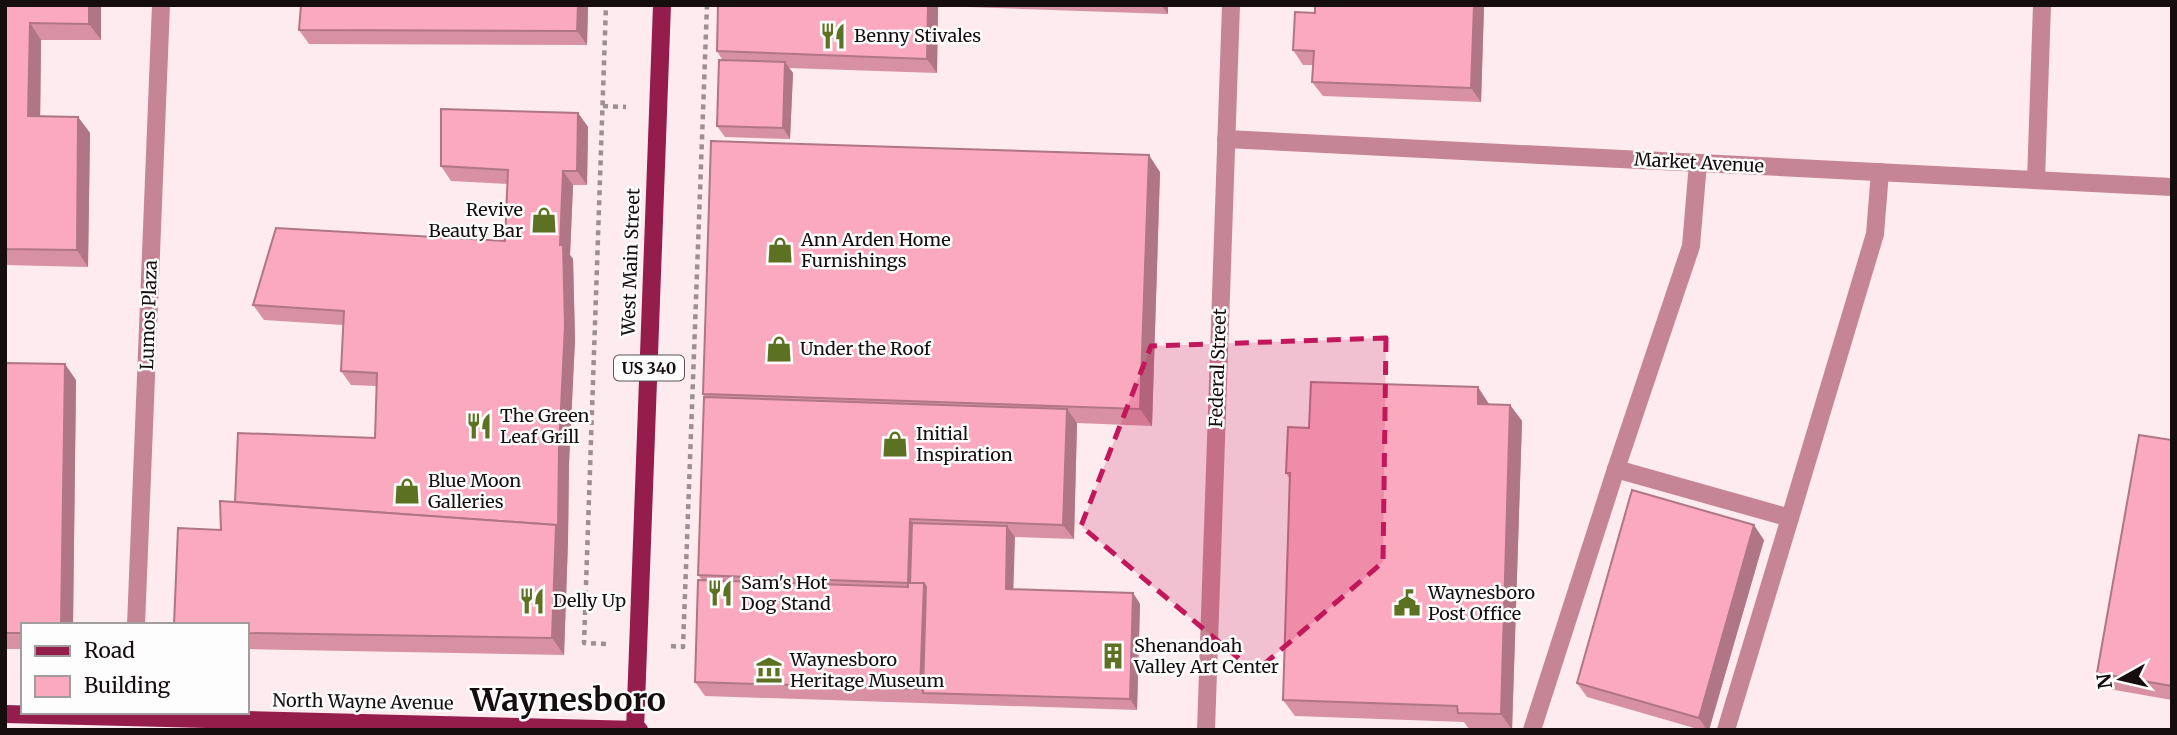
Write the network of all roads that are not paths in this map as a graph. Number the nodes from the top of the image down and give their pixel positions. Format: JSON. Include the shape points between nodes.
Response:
{"nodes":[{"id":1,"x":161,"y":5,"type":"edge"},
{"id":2,"x":662,"y":5,"type":"edge"},
{"id":3,"x":1231,"y":5,"type":"edge"},
{"id":4,"x":2042,"y":5,"type":"edge"},
{"id":5,"x":1226,"y":139,"type":"junction"},
{"id":6,"x":1698,"y":163,"type":"junction"},
{"id":7,"x":1880,"y":172,"type":"junction"},
{"id":8,"x":2036,"y":180,"type":"junction"},
{"id":9,"x":2172,"y":187,"type":"edge"},
{"id":10,"x":1616,"y":470,"type":"junction"},
{"id":11,"x":1790,"y":518,"type":"junction"},
{"id":12,"x":136,"y":623,"type":"edge"},
{"id":13,"x":5,"y":714,"type":"edge"},
{"id":14,"x":132,"y":720,"type":"edge"},
{"id":15,"x":637,"y":730,"type":"edge"},
{"id":16,"x":1206,"y":730,"type":"edge"},
{"id":17,"x":1532,"y":730,"type":"edge"},
{"id":18,"x":1726,"y":730,"type":"edge"}],
"edges":[{"from":1,"to":12,"type":"street","name":"Lumos Plaza"},
{"from":2,"to":15,"type":"main road","name":"West Main Street","number":"US 340"},
{"from":3,"to":5,"type":"street","name":"Federal Street"},
{"from":4,"to":8,"type":"street"},
{"from":5,"to":6,"type":"street","name":"Market Avenue"},
{"from":5,"to":16,"type":"street","name":"Federal Street"},
{"from":6,"to":7,"type":"street","name":"Market Avenue"},
{"from":6,"to":10,"type":"street","via":[[1691,246]]},
{"from":7,"to":8,"type":"street","name":"Market Avenue"},
{"from":7,"to":11,"type":"street","via":[[1875,234]]},
{"from":8,"to":9,"type":"street","name":"Market Avenue"},
{"from":10,"to":11,"type":"street"},
{"from":10,"to":17,"type":"street"},
{"from":11,"to":18,"type":"street"},
{"from":13,"to":14,"type":"main road","name":"North Wayne Avenue"},
{"from":14,"to":15,"type":"main road","name":"North Wayne Avenue"}]}
